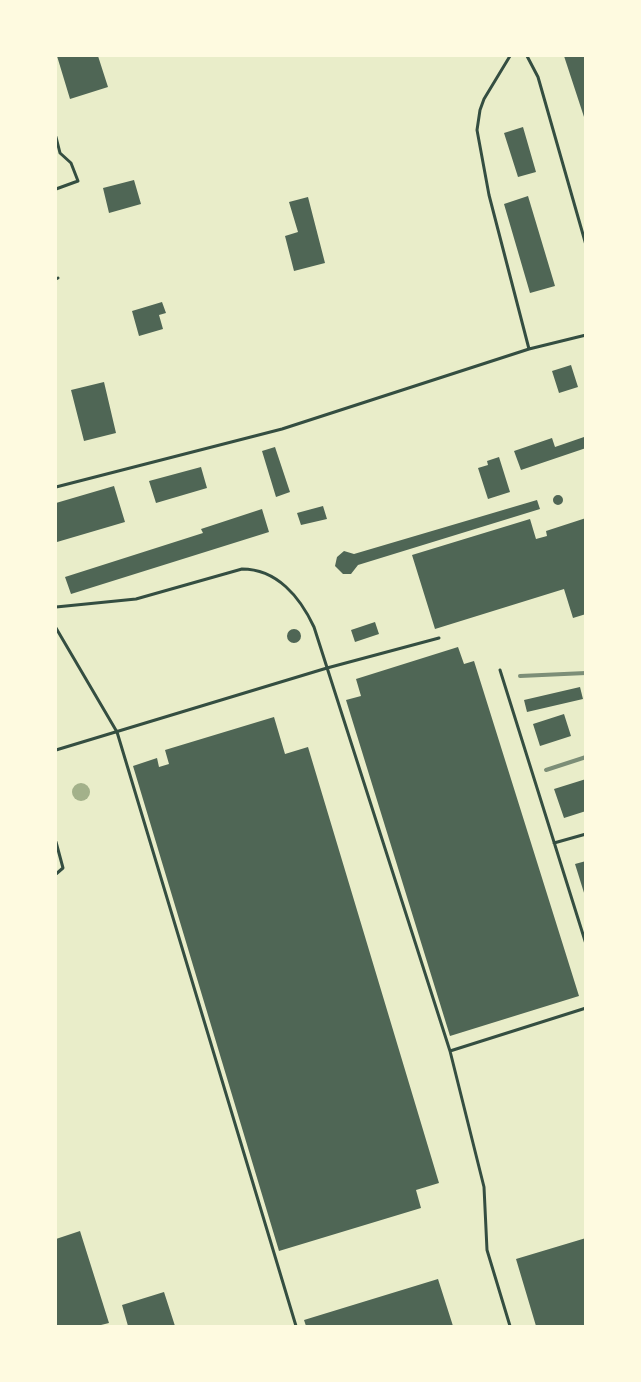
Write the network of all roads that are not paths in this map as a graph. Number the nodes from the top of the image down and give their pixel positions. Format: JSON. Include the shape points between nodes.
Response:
{"nodes":[{"id":1,"x":510,"y":56,"type":"edge"},
{"id":2,"x":527,"y":56,"type":"edge"},
{"id":3,"x":56,"y":137,"type":"edge"},
{"id":4,"x":56,"y":189,"type":"edge"},
{"id":5,"x":585,"y":245,"type":"edge"},
{"id":6,"x":585,"y":335,"type":"edge"},
{"id":7,"x":530,"y":349,"type":"junction"},
{"id":8,"x":56,"y":487,"type":"edge"},
{"id":9,"x":56,"y":608,"type":"edge"},
{"id":10,"x":56,"y":628,"type":"edge"},
{"id":11,"x":439,"y":638,"type":"dead end"},
{"id":12,"x":327,"y":668,"type":"junction"},
{"id":13,"x":500,"y":670,"type":"dead end"},
{"id":14,"x":117,"y":732,"type":"junction"},
{"id":15,"x":56,"y":750,"type":"edge"},
{"id":16,"x":585,"y":834,"type":"edge"},
{"id":17,"x":56,"y":842,"type":"edge"},
{"id":18,"x":554,"y":843,"type":"junction"},
{"id":19,"x":56,"y":874,"type":"edge"},
{"id":20,"x":585,"y":944,"type":"edge"},
{"id":21,"x":585,"y":1008,"type":"edge"},
{"id":22,"x":450,"y":1051,"type":"junction"},
{"id":23,"x":296,"y":1326,"type":"edge"},
{"id":24,"x":510,"y":1326,"type":"edge"}],
"edges":[{"from":1,"to":7,"type":"lane","via":[[484,99],[477,130],[489,195]]},
{"from":2,"to":5,"type":"lane","via":[[538,77]]},
{"from":3,"to":4,"type":"lane","via":[[60,153],[71,162],[78,181]]},
{"from":6,"to":7,"type":"lane"},
{"from":7,"to":8,"type":"lane","via":[[282,429]]},
{"from":9,"to":12,"type":"lane","via":[[136,599],[232,570],[250,569],[269,574],[302,604]]},
{"from":10,"to":14,"type":"lane"},
{"from":11,"to":12,"type":"lane"},
{"from":12,"to":14,"type":"lane"},
{"from":12,"to":22,"type":"lane"},
{"from":13,"to":18,"type":"lane"},
{"from":14,"to":15,"type":"lane"},
{"from":14,"to":23,"type":"lane"},
{"from":16,"to":18,"type":"lane"},
{"from":17,"to":19,"type":"lane","via":[[63,868]]},
{"from":18,"to":20,"type":"lane"},
{"from":21,"to":22,"type":"lane"},
{"from":22,"to":24,"type":"lane","via":[[484,1187],[487,1250]]}]}
